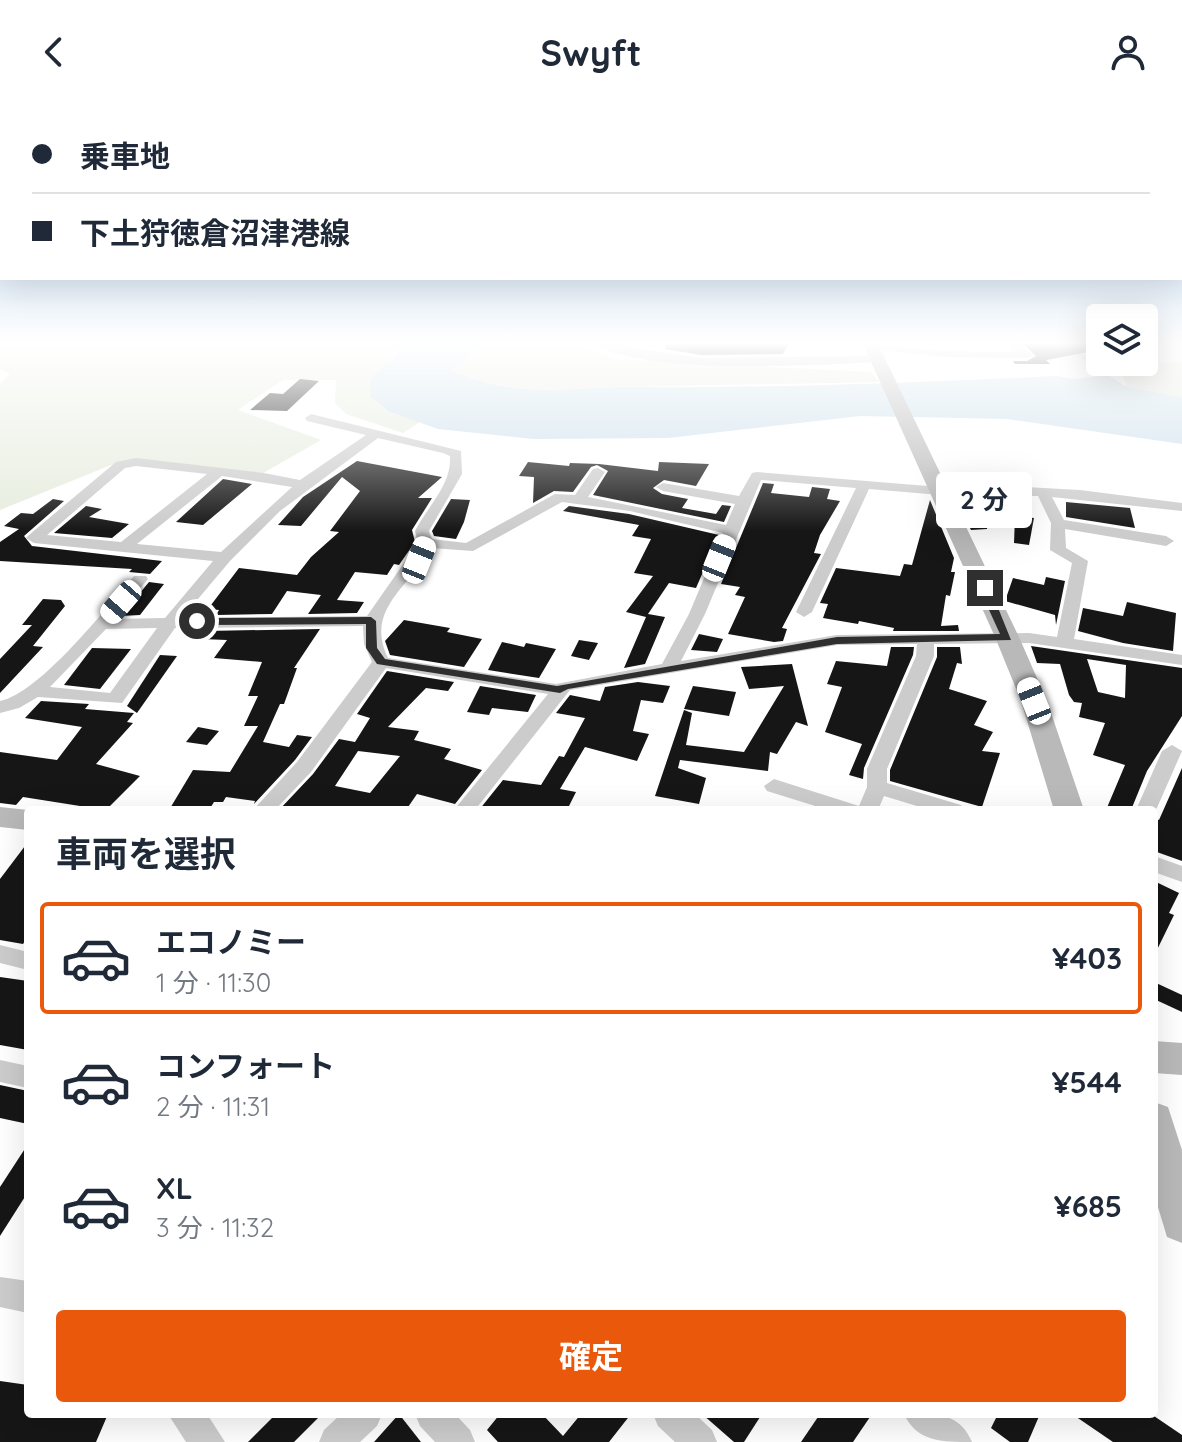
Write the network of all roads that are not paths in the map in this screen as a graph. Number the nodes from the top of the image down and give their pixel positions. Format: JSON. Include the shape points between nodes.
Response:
{"nodes":[{"id":1,"x":901,"y":406,"type":"edge"},
{"id":2,"x":311,"y":418,"type":"dead end"},
{"id":3,"x":373,"y":436,"type":"junction"},
{"id":4,"x":598,"y":472,"type":"dead end"},
{"id":5,"x":217,"y":473,"type":"junction"},
{"id":6,"x":865,"y":483,"type":"junction"},
{"id":7,"x":302,"y":485,"type":"junction"},
{"id":8,"x":663,"y":487,"type":"dead end"},
{"id":9,"x":940,"y":491,"type":"junction"},
{"id":10,"x":1043,"y":492,"type":"junction"},
{"id":11,"x":580,"y":498,"type":"junction"},
{"id":12,"x":743,"y":501,"type":"junction"},
{"id":13,"x":1182,"y":507,"type":"edge"},
{"id":14,"x":1058,"y":523,"type":"junction"},
{"id":15,"x":730,"y":530,"type":"junction"},
{"id":16,"x":1166,"y":541,"type":"dead end"},
{"id":17,"x":426,"y":543,"type":"junction"},
{"id":18,"x":124,"y":547,"type":"junction"},
{"id":19,"x":224,"y":557,"type":"junction"},
{"id":20,"x":140,"y":579,"type":"dead end"},
{"id":21,"x":804,"y":612,"type":"dead end"},
{"id":22,"x":371,"y":621,"type":"junction"},
{"id":23,"x":168,"y":622,"type":"junction"},
{"id":24,"x":101,"y":624,"type":"junction"},
{"id":25,"x":1007,"y":637,"type":"junction"},
{"id":26,"x":926,"y":638,"type":"junction"},
{"id":27,"x":1065,"y":641,"type":"junction"},
{"id":28,"x":1182,"y":660,"type":"edge"},
{"id":29,"x":381,"y":662,"type":"junction"},
{"id":30,"x":667,"y":671,"type":"junction"},
{"id":31,"x":560,"y":690,"type":"junction"},
{"id":32,"x":33,"y":691,"type":"junction"},
{"id":33,"x":0,"y":707,"type":"edge"},
{"id":34,"x":1172,"y":751,"type":"dead end"},
{"id":35,"x":774,"y":786,"type":"dead end"},
{"id":36,"x":877,"y":787,"type":"junction"},
{"id":37,"x":267,"y":806,"type":"edge"},
{"id":38,"x":467,"y":806,"type":"edge"},
{"id":39,"x":838,"y":806,"type":"edge"},
{"id":40,"x":870,"y":806,"type":"edge"},
{"id":41,"x":941,"y":806,"type":"edge"},
{"id":42,"x":1068,"y":806,"type":"edge"},
{"id":43,"x":1148,"y":806,"type":"edge"},
{"id":44,"x":0,"y":817,"type":"edge"},
{"id":45,"x":24,"y":820,"type":"edge"},
{"id":46,"x":1158,"y":865,"type":"edge"},
{"id":47,"x":1182,"y":874,"type":"edge"},
{"id":48,"x":0,"y":954,"type":"edge"},
{"id":49,"x":24,"y":960,"type":"edge"},
{"id":50,"x":1158,"y":1057,"type":"edge"},
{"id":51,"x":1182,"y":1059,"type":"edge"},
{"id":52,"x":0,"y":1071,"type":"edge"},
{"id":53,"x":24,"y":1076,"type":"edge"},
{"id":54,"x":1158,"y":1134,"type":"edge"},
{"id":55,"x":1182,"y":1223,"type":"edge"},
{"id":56,"x":0,"y":1292,"type":"edge"},
{"id":57,"x":24,"y":1296,"type":"edge"},
{"id":58,"x":188,"y":1418,"type":"edge"},
{"id":59,"x":361,"y":1418,"type":"edge"},
{"id":60,"x":436,"y":1418,"type":"edge"},
{"id":61,"x":674,"y":1418,"type":"edge"},
{"id":62,"x":926,"y":1418,"type":"edge"},
{"id":63,"x":208,"y":1442,"type":"edge"},
{"id":64,"x":336,"y":1442,"type":"edge"},
{"id":65,"x":458,"y":1442,"type":"edge"},
{"id":66,"x":700,"y":1442,"type":"edge"},
{"id":67,"x":955,"y":1442,"type":"edge"}],
"edges":[{"from":1,"to":9,"type":"main road"},
{"from":2,"to":3,"type":"street"},
{"from":3,"to":7,"type":"street"},
{"from":3,"to":17,"type":"street","via":[[456,454],[453,479],[422,531]]},
{"from":4,"to":11,"type":"street"},
{"from":5,"to":7,"type":"street"},
{"from":5,"to":18,"type":"street"},
{"from":5,"to":18,"type":"street","via":[[136,462],[121,465],[34,538]]},
{"from":6,"to":9,"type":"street"},
{"from":6,"to":12,"type":"street","via":[[757,476]]},
{"from":6,"to":21,"type":"street"},
{"from":7,"to":19,"type":"street"},
{"from":8,"to":12,"type":"street"},
{"from":9,"to":10,"type":"street"},
{"from":9,"to":25,"type":"main road"},
{"from":10,"to":13,"type":"street"},
{"from":10,"to":14,"type":"street"},
{"from":11,"to":15,"type":"street"},
{"from":11,"to":17,"type":"street","via":[[560,497],[468,548]]},
{"from":12,"to":15,"type":"street"},
{"from":14,"to":16,"type":"street"},
{"from":14,"to":27,"type":"street","via":[[1058,550],[1080,561]]},
{"from":15,"to":30,"type":"street","via":[[697,614]]},
{"from":17,"to":22,"type":"street","via":[[419,560],[391,589]]},
{"from":18,"to":19,"type":"street"},
{"from":19,"to":23,"type":"street"},
{"from":20,"to":24,"type":"street"},
{"from":22,"to":23,"type":"street"},
{"from":22,"to":29,"type":"street","via":[[372,648]]},
{"from":23,"to":24,"type":"street"},
{"from":23,"to":32,"type":"street","via":[[115,699]]},
{"from":24,"to":32,"type":"street"},
{"from":25,"to":26,"type":"street"},
{"from":25,"to":27,"type":"street"},
{"from":25,"to":42,"type":"main road"},
{"from":26,"to":30,"type":"street","via":[[837,640]]},
{"from":26,"to":36,"type":"street","via":[[920,669],[877,769]]},
{"from":27,"to":28,"type":"street"},
{"from":29,"to":31,"type":"street"},
{"from":29,"to":37,"type":"street","via":[[304,767]]},
{"from":30,"to":31,"type":"street"},
{"from":31,"to":38,"type":"street"},
{"from":32,"to":33,"type":"street","via":[[11,707]]},
{"from":34,"to":43,"type":"street"},
{"from":35,"to":39,"type":"street"},
{"from":36,"to":40,"type":"street"},
{"from":36,"to":41,"type":"street"},
{"from":44,"to":45,"type":"main road"},
{"from":46,"to":47,"type":"street"},
{"from":48,"to":49,"type":"street"},
{"from":50,"to":51,"type":"main road"},
{"from":52,"to":53,"type":"street"},
{"from":54,"to":55,"type":"main road"},
{"from":56,"to":57,"type":"street"},
{"from":58,"to":63,"type":"street"},
{"from":59,"to":64,"type":"street"},
{"from":60,"to":65,"type":"street"},
{"from":61,"to":66,"type":"street"},
{"from":62,"to":67,"type":"street"}]}
